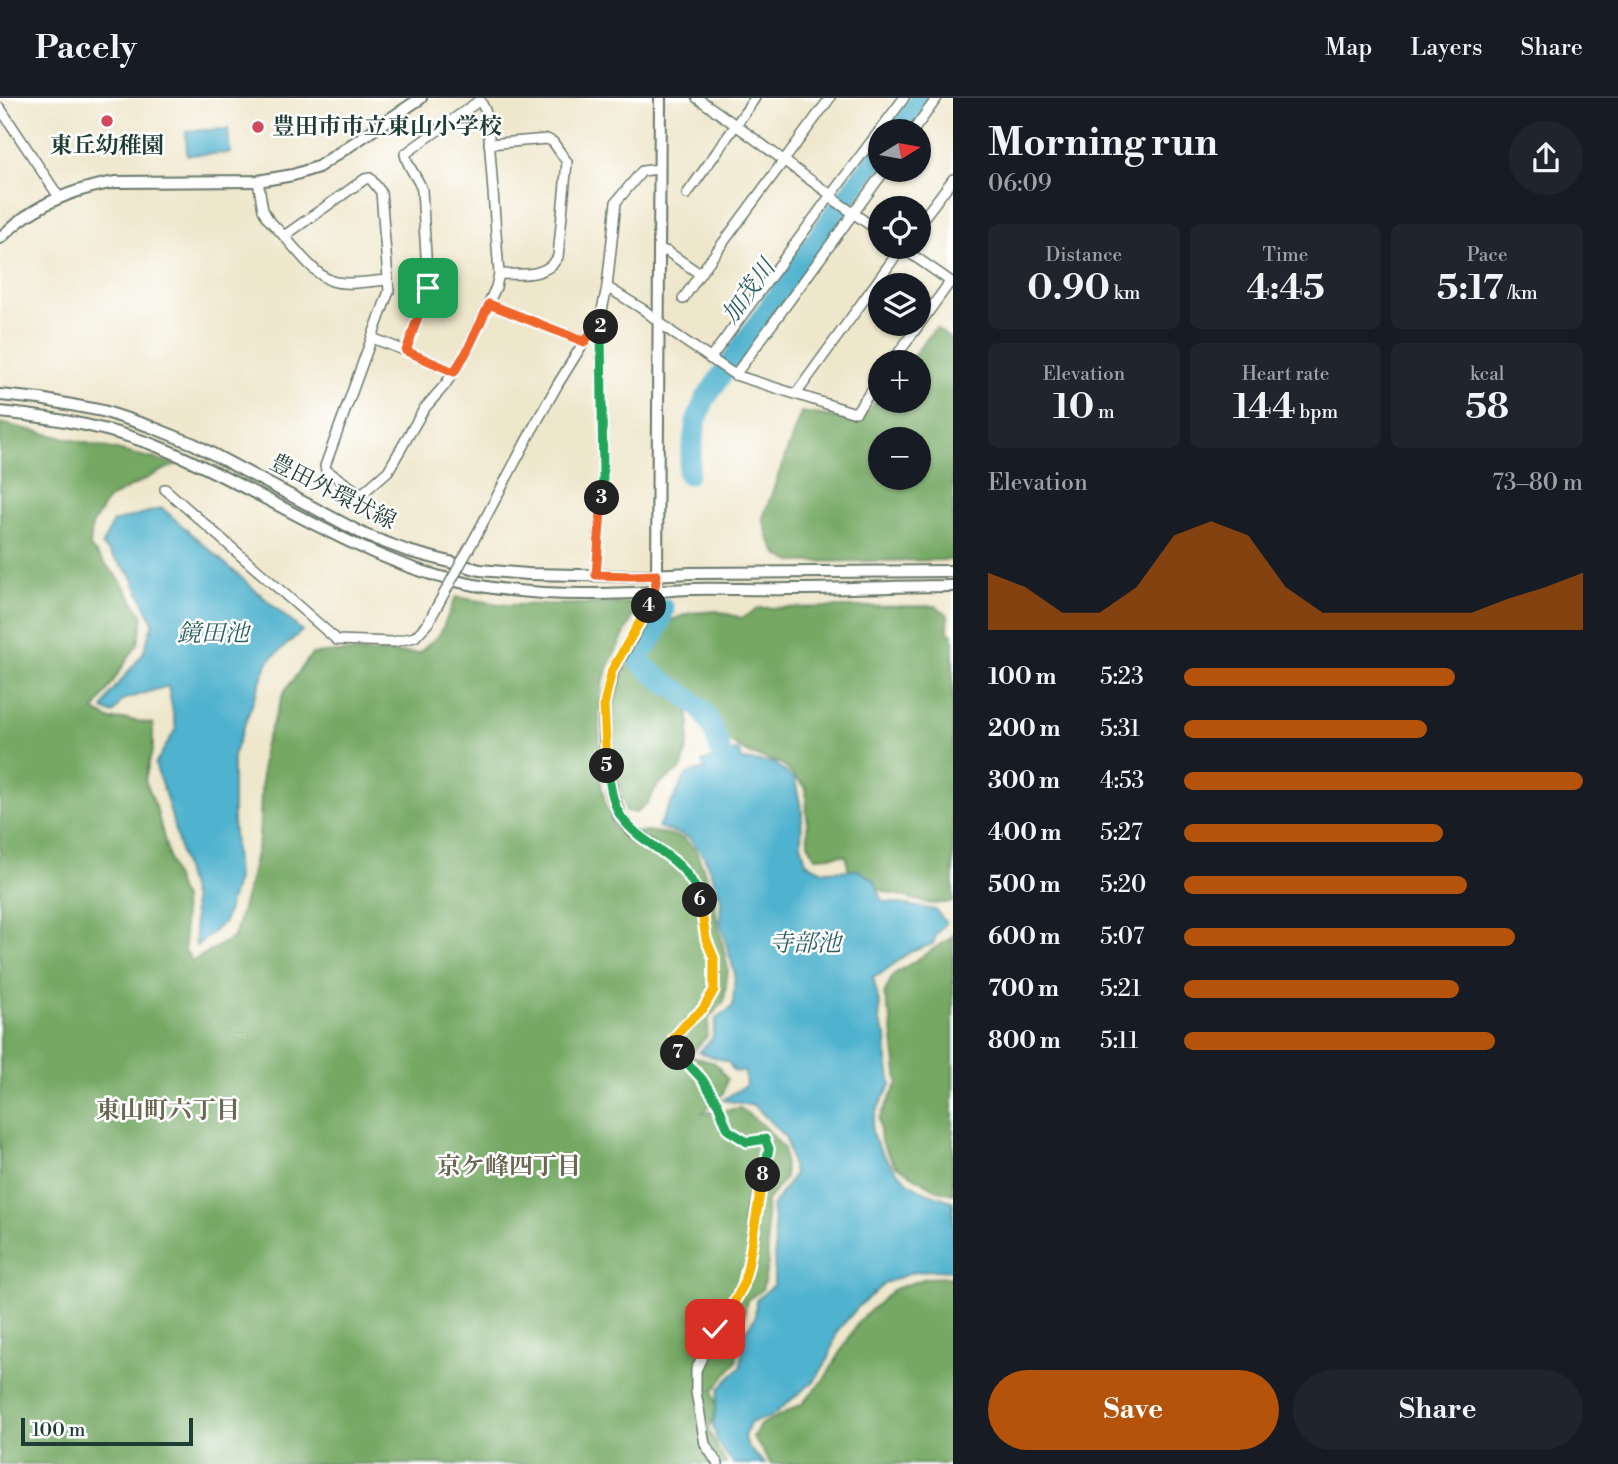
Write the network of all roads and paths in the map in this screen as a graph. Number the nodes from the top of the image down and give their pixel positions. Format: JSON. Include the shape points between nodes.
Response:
{"nodes":[{"id":1,"x":421,"y":98,"type":"edge"},
{"id":2,"x":660,"y":98,"type":"edge"},
{"id":3,"x":697,"y":98,"type":"edge"},
{"id":4,"x":755,"y":98,"type":"edge"},
{"id":5,"x":830,"y":98,"type":"edge"},
{"id":6,"x":904,"y":98,"type":"edge"},
{"id":7,"x":937,"y":98,"type":"edge"},
{"id":8,"x":479,"y":99,"type":"edge"},
{"id":9,"x":0,"y":108,"type":"edge"},
{"id":10,"x":921,"y":119,"type":"edge"},
{"id":11,"x":736,"y":124,"type":"junction"},
{"id":12,"x":489,"y":144,"type":"junction"},
{"id":13,"x":784,"y":162,"type":"junction"},
{"id":14,"x":659,"y":169,"type":"junction"},
{"id":15,"x":953,"y":179,"type":"edge"},
{"id":16,"x":258,"y":181,"type":"junction"},
{"id":17,"x":875,"y":182,"type":"edge"},
{"id":18,"x":687,"y":194,"type":"dead end"},
{"id":19,"x":59,"y":197,"type":"junction"},
{"id":20,"x":833,"y":198,"type":"junction"},
{"id":21,"x":931,"y":208,"type":"edge"},
{"id":22,"x":851,"y":211,"type":"junction"},
{"id":23,"x":868,"y":223,"type":"edge"},
{"id":24,"x":284,"y":236,"type":"junction"},
{"id":25,"x":0,"y":238,"type":"edge"},
{"id":26,"x":659,"y":249,"type":"junction"},
{"id":27,"x":892,"y":259,"type":"edge"},
{"id":28,"x":918,"y":259,"type":"edge"},
{"id":29,"x":499,"y":274,"type":"junction"},
{"id":30,"x":700,"y":274,"type":"junction"},
{"id":31,"x":387,"y":280,"type":"junction"},
{"id":32,"x":952,"y":283,"type":"edge"},
{"id":33,"x":607,"y":287,"type":"junction"},
{"id":34,"x":683,"y":299,"type":"dead end"},
{"id":35,"x":489,"y":304,"type":"junction"},
{"id":36,"x":601,"y":314,"type":"junction"},
{"id":37,"x":658,"y":321,"type":"junction"},
{"id":38,"x":372,"y":338,"type":"junction"},
{"id":39,"x":585,"y":342,"type":"junction"},
{"id":40,"x":901,"y":350,"type":"edge"},
{"id":41,"x":406,"y":351,"type":"junction"},
{"id":42,"x":711,"y":360,"type":"junction"},
{"id":43,"x":454,"y":372,"type":"junction"},
{"id":44,"x":735,"y":374,"type":"junction"},
{"id":45,"x":796,"y":394,"type":"junction"},
{"id":46,"x":0,"y":395,"type":"edge"},
{"id":47,"x":868,"y":396,"type":"edge"},
{"id":48,"x":0,"y":412,"type":"edge"},
{"id":49,"x":165,"y":489,"type":"dead end"},
{"id":50,"x":953,"y":572,"type":"edge"},
{"id":51,"x":596,"y":575,"type":"junction"},
{"id":52,"x":657,"y":575,"type":"junction"},
{"id":53,"x":953,"y":586,"type":"edge"},
{"id":54,"x":654,"y":592,"type":"junction"},
{"id":55,"x":655,"y":846,"type":"joint"},
{"id":56,"x":718,"y":1464,"type":"edge"}],
"edges":[{"from":1,"to":16,"type":"street","via":[[318,167]]},
{"from":2,"to":14,"type":"street"},
{"from":3,"to":11,"type":"street"},
{"from":4,"to":11,"type":"street"},
{"from":5,"to":13,"type":"street"},
{"from":6,"to":20,"type":"street"},
{"from":7,"to":10,"type":"street"},
{"from":8,"to":12,"type":"street"},
{"from":8,"to":41,"type":"street","via":[[405,154],[422,190],[428,278],[426,297]]},
{"from":9,"to":19,"type":"street"},
{"from":11,"to":13,"type":"street"},
{"from":11,"to":18,"type":"street"},
{"from":12,"to":29,"type":"street"},
{"from":12,"to":29,"type":"street","via":[[547,139],[566,159],[555,262],[541,272]]},
{"from":13,"to":20,"type":"street"},
{"from":13,"to":30,"type":"street"},
{"from":14,"to":26,"type":"street"},
{"from":14,"to":33,"type":"street","via":[[642,171],[616,202]]},
{"from":15,"to":21,"type":"street"},
{"from":16,"to":19,"type":"street","via":[[116,182]]},
{"from":16,"to":24,"type":"street","via":[[263,210]]},
{"from":17,"to":22,"type":"street"},
{"from":19,"to":25,"type":"street"},
{"from":20,"to":22,"type":"street"},
{"from":20,"to":42,"type":"street"},
{"from":22,"to":23,"type":"street"},
{"from":22,"to":44,"type":"street"},
{"from":24,"to":31,"type":"street","via":[[331,281]]},
{"from":24,"to":31,"type":"street","via":[[370,178],[381,192]]},
{"from":26,"to":30,"type":"street"},
{"from":26,"to":37,"type":"street"},
{"from":27,"to":45,"type":"street"},
{"from":28,"to":32,"type":"street"},
{"from":29,"to":35,"type":"street"},
{"from":30,"to":34,"type":"street"},
{"from":31,"to":38,"type":"street","via":[[389,291]]},
{"from":32,"to":40,"type":"street"},
{"from":33,"to":36,"type":"street"},
{"from":33,"to":37,"type":"street"},
{"from":35,"to":39,"type":"street"},
{"from":35,"to":43,"type":"street"},
{"from":36,"to":39,"type":"street"},
{"from":36,"to":51,"type":"street","via":[[603,477]]},
{"from":37,"to":42,"type":"street"},
{"from":37,"to":52,"type":"street"},
{"from":38,"to":41,"type":"street"},
{"from":38,"to":43,"type":"street","via":[[325,463],[327,470],[358,492],[388,471],[424,409]]},
{"from":39,"to":49,"type":"street","bridge":true,"via":[[428,623],[415,637],[393,642],[337,640]]},
{"from":41,"to":43,"type":"street"},
{"from":42,"to":44,"type":"street"},
{"from":44,"to":45,"type":"street"},
{"from":45,"to":47,"type":"street","via":[[856,412]]},
{"from":46,"to":51,"type":"street","name":"豊田外環状線","via":[[103,411],[149,426],[194,444],[365,535],[408,551],[480,570]]},
{"from":48,"to":54,"type":"street","name":"豊田外環状線","via":[[79,423],[168,451],[356,545],[439,577],[529,591]]},
{"from":50,"to":52,"type":"street","name":"豊田外環状線"},
{"from":51,"to":52,"type":"street","name":"豊田外環状線"},
{"from":52,"to":54,"type":"street"},
{"from":53,"to":54,"type":"street","name":"豊田外環状線"},
{"from":54,"to":55,"type":"street","via":[[612,670],[604,705],[612,794],[632,831]]},
{"from":55,"to":56,"type":"street","via":[[684,869],[699,893],[706,939],[714,958],[714,990],[703,1009],[674,1038],[677,1051],[702,1079],[728,1130],[747,1142],[765,1139],[769,1149],[743,1286],[696,1370],[705,1444]]}]}
